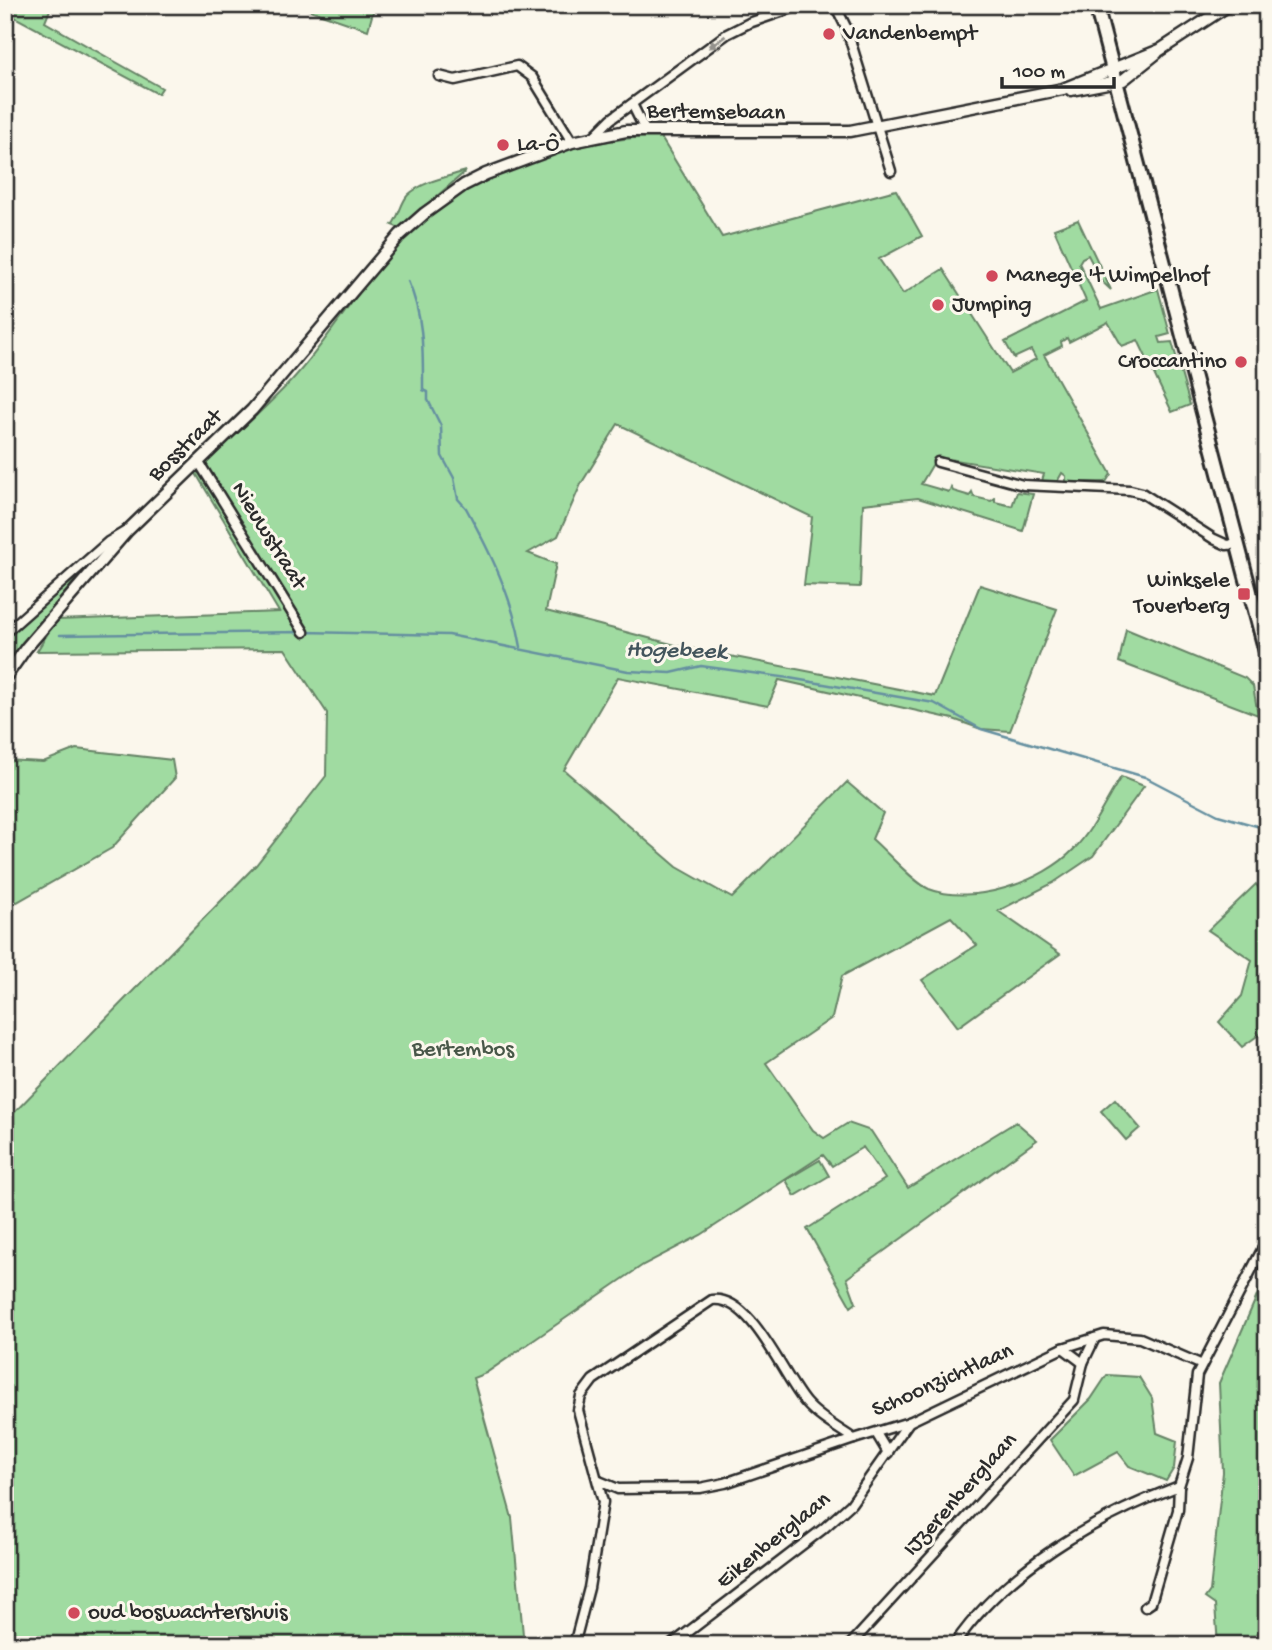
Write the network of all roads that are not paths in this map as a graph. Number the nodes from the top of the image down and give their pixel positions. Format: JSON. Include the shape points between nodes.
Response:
{"nodes":[{"id":1,"x":801,"y":5,"type":"edge"},
{"id":2,"x":835,"y":5,"type":"edge"},
{"id":3,"x":1096,"y":5,"type":"edge"},
{"id":4,"x":1229,"y":5,"type":"edge"},
{"id":5,"x":1160,"y":50,"type":"junction"},
{"id":6,"x":1112,"y":69,"type":"junction"},
{"id":7,"x":439,"y":76,"type":"dead end"},
{"id":8,"x":1116,"y":83,"type":"junction"},
{"id":9,"x":1063,"y":89,"type":"junction"},
{"id":10,"x":632,"y":104,"type":"junction"},
{"id":11,"x":875,"y":128,"type":"junction"},
{"id":12,"x":645,"y":131,"type":"junction"},
{"id":13,"x":593,"y":137,"type":"junction"},
{"id":14,"x":572,"y":142,"type":"junction"},
{"id":15,"x":891,"y":171,"type":"dead end"},
{"id":16,"x":394,"y":242,"type":"joint"},
{"id":17,"x":198,"y":461,"type":"junction"},
{"id":18,"x":938,"y":462,"type":"dead end"},
{"id":19,"x":127,"y":531,"type":"junction"},
{"id":20,"x":1237,"y":544,"type":"junction"},
{"id":21,"x":304,"y":632,"type":"dead end"},
{"id":22,"x":5,"y":633,"type":"edge"},
{"id":23,"x":1267,"y":656,"type":"edge"},
{"id":24,"x":5,"y":678,"type":"edge"},
{"id":25,"x":1267,"y":1240,"type":"edge"},
{"id":26,"x":1095,"y":1338,"type":"junction"},
{"id":27,"x":1063,"y":1348,"type":"junction"},
{"id":28,"x":1083,"y":1363,"type":"junction"},
{"id":29,"x":1200,"y":1364,"type":"junction"},
{"id":30,"x":909,"y":1422,"type":"junction"},
{"id":31,"x":876,"y":1433,"type":"junction"},
{"id":32,"x":854,"y":1439,"type":"junction"},
{"id":33,"x":888,"y":1453,"type":"junction"},
{"id":34,"x":599,"y":1481,"type":"junction"},
{"id":35,"x":1179,"y":1486,"type":"junction"},
{"id":36,"x":618,"y":1489,"type":"junction"},
{"id":37,"x":603,"y":1502,"type":"junction"},
{"id":38,"x":1145,"y":1607,"type":"dead end"},
{"id":39,"x":574,"y":1645,"type":"edge"},
{"id":40,"x":671,"y":1645,"type":"edge"},
{"id":41,"x":850,"y":1645,"type":"edge"},
{"id":42,"x":954,"y":1645,"type":"edge"}],
"edges":[{"from":1,"to":10,"type":"street","one_way":true,"via":[[740,27]]},
{"from":2,"to":11,"type":"street","via":[[846,27]]},
{"from":3,"to":6,"type":"main road"},
{"from":4,"to":5,"type":"street"},
{"from":5,"to":6,"type":"street","name":"Bertemsebaan"},
{"from":5,"to":8,"type":"street"},
{"from":6,"to":8,"type":"main road"},
{"from":6,"to":9,"type":"street","name":"Bertemsebaan"},
{"from":7,"to":14,"type":"street","via":[[455,80],[517,66],[532,77]]},
{"from":8,"to":9,"type":"street","name":"Bertemsebaan"},
{"from":8,"to":20,"type":"main road"},
{"from":9,"to":11,"type":"street","name":"Bertemsebaan"},
{"from":10,"to":12,"type":"street"},
{"from":10,"to":13,"type":"street"},
{"from":11,"to":12,"type":"street","name":"Bertemsebaan","via":[[813,133]]},
{"from":11,"to":15,"type":"street"},
{"from":12,"to":13,"type":"street","name":"Bertemsebaan"},
{"from":13,"to":14,"type":"street","name":"Bertemsebaan"},
{"from":14,"to":16,"type":"street","name":"Bertemsebaan","via":[[464,185]]},
{"from":16,"to":17,"type":"street","name":"Bosstraat","via":[[252,410]]},
{"from":17,"to":19,"type":"street","name":"Bosstraat"},
{"from":17,"to":21,"type":"street","name":"Nieuwstraat"},
{"from":18,"to":20,"type":"street","via":[[1023,485],[1130,490],[1214,539]]},
{"from":19,"to":22,"type":"street","via":[[108,542]]},
{"from":19,"to":24,"type":"street","name":"Bosstraat"},
{"from":20,"to":23,"type":"main road"},
{"from":25,"to":29,"type":"street"},
{"from":26,"to":27,"type":"street","name":"Schoonzichtlaan"},
{"from":26,"to":28,"type":"street","name":"IJzerenberglaan"},
{"from":26,"to":29,"type":"street","name":"Schoonzichtlaan","via":[[1140,1338]]},
{"from":27,"to":28,"type":"street"},
{"from":27,"to":30,"type":"street","name":"Schoonzichtlaan"},
{"from":28,"to":41,"type":"street","name":"IJzerenberglaan","via":[[1074,1400]]},
{"from":29,"to":35,"type":"street","via":[[1188,1458]]},
{"from":30,"to":31,"type":"street","name":"Schoonzichtlaan"},
{"from":30,"to":33,"type":"street","name":"Eikenberglaan"},
{"from":31,"to":32,"type":"street","name":"Schoonzichtlaan"},
{"from":31,"to":33,"type":"street"},
{"from":32,"to":34,"type":"street","name":"Schoonzichtlaan","via":[[807,1404],[749,1317],[731,1303],[712,1300],[584,1390],[578,1410]]},
{"from":32,"to":36,"type":"street","via":[[725,1483],[700,1488]]},
{"from":33,"to":40,"type":"street","name":"Eikenberglaan","via":[[851,1504],[823,1529]]},
{"from":34,"to":36,"type":"street"},
{"from":34,"to":37,"type":"street","name":"Schoonzichtlaan"},
{"from":35,"to":38,"type":"street","via":[[1178,1510],[1151,1603]]},
{"from":35,"to":42,"type":"street","via":[[1036,1561]]},
{"from":36,"to":37,"type":"street"},
{"from":37,"to":39,"type":"street","name":"Schoonzichtlaan"}]}
